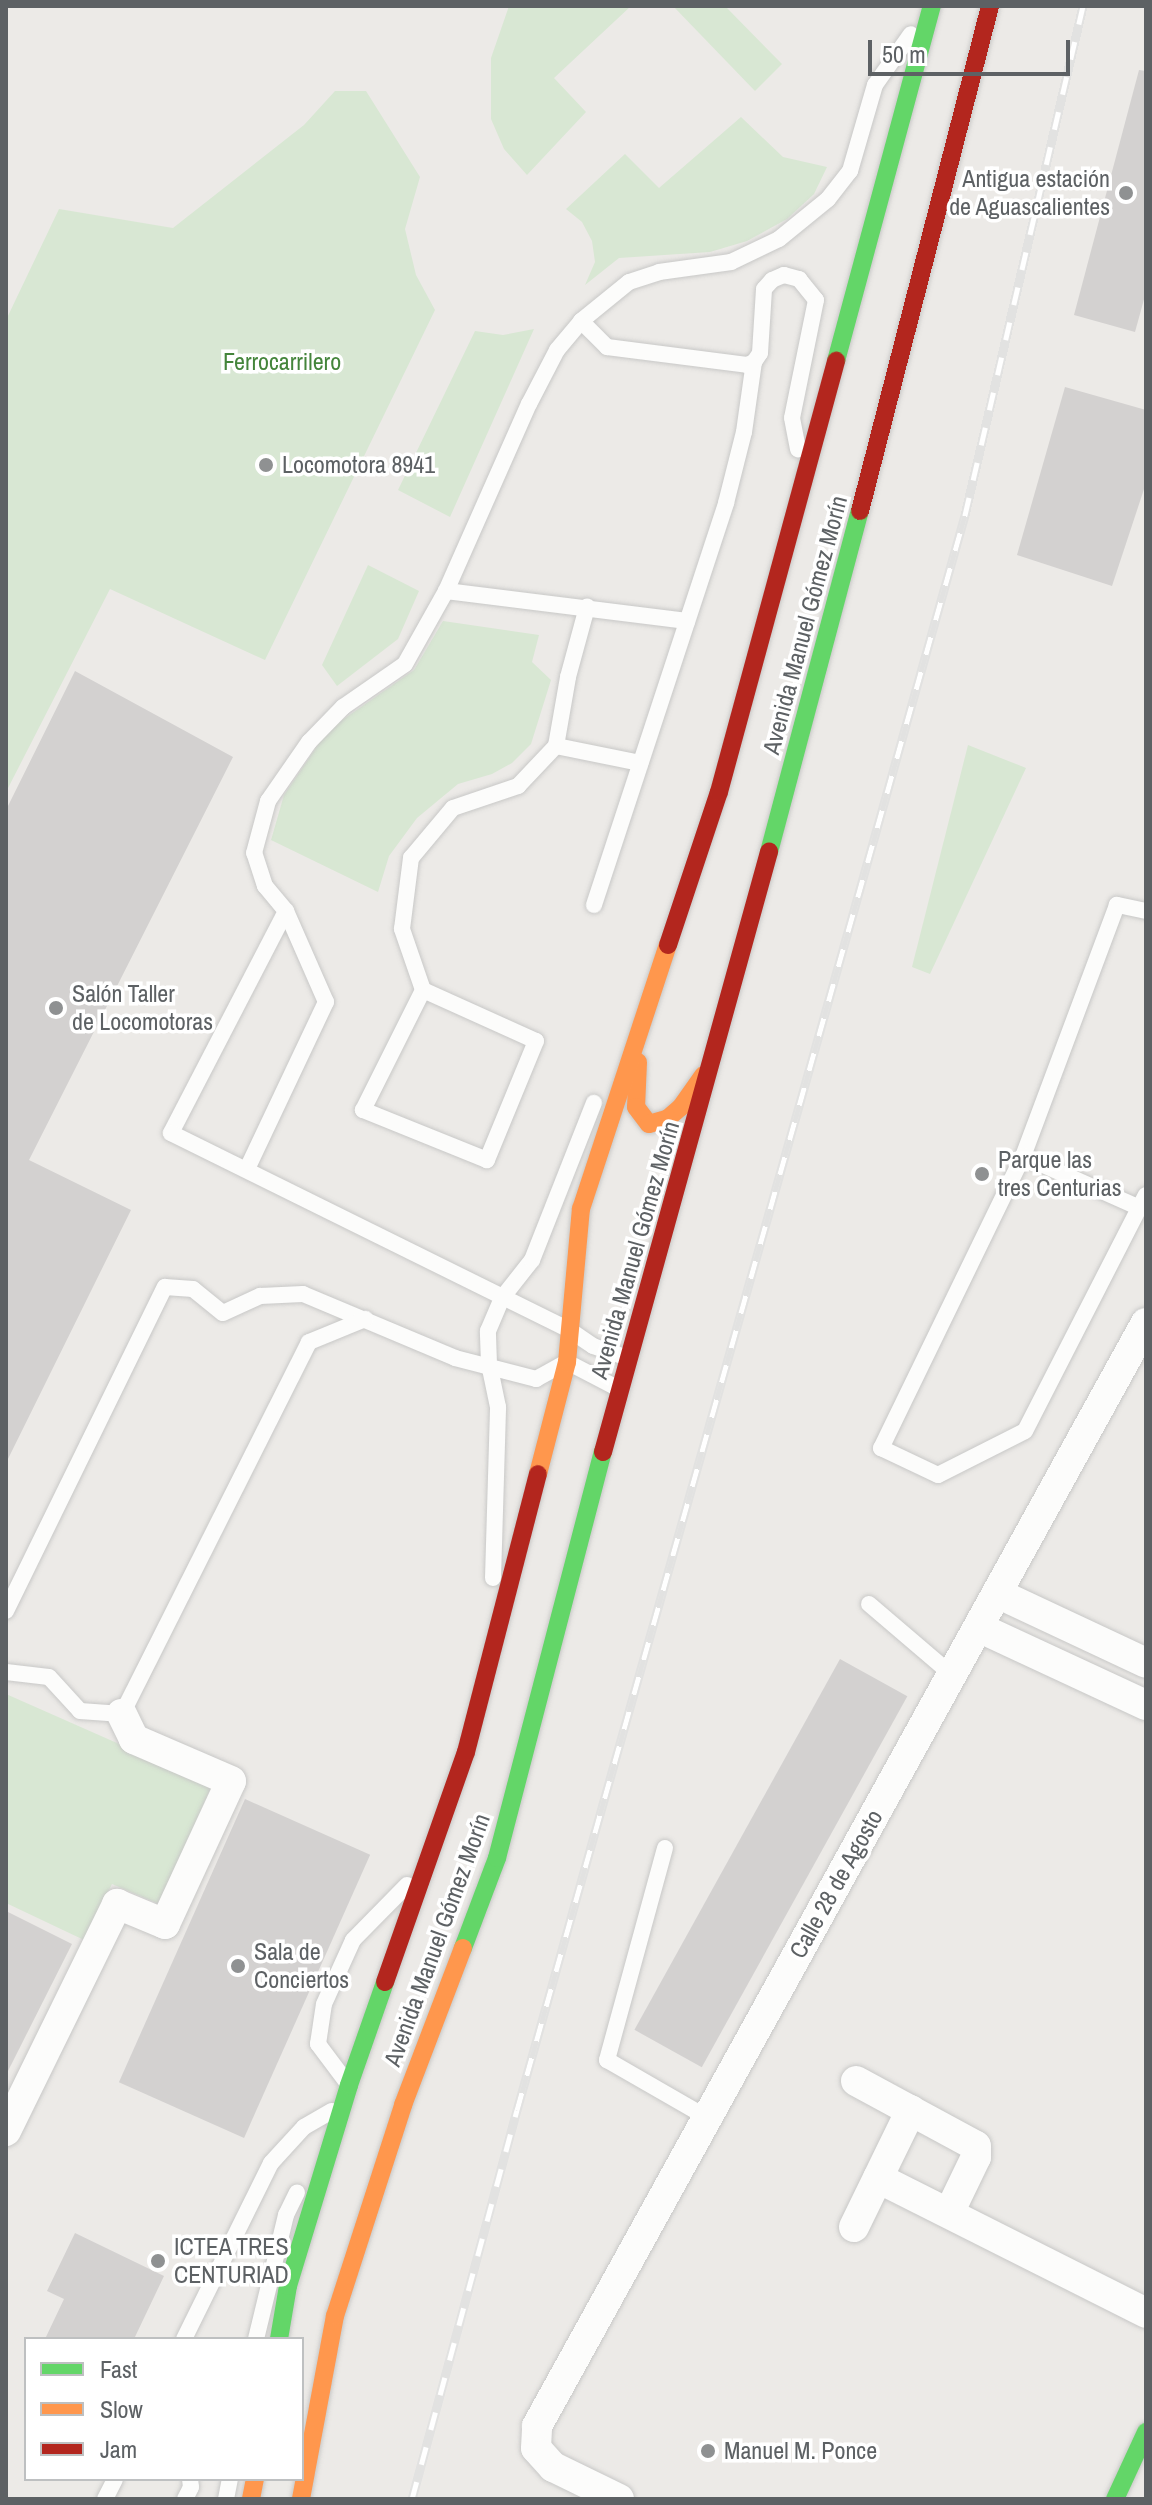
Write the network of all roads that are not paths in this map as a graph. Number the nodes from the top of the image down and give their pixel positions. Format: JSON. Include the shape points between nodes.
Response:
{"nodes":[{"id":1,"x":990,"y":6,"type":"edge"},
{"id":2,"x":931,"y":8,"type":"edge"},
{"id":3,"x":581,"y":321,"type":"junction"},
{"id":4,"x":754,"y":362,"type":"junction"},
{"id":5,"x":805,"y":482,"type":"junction"},
{"id":6,"x":446,"y":591,"type":"junction"},
{"id":7,"x":587,"y":607,"type":"junction"},
{"id":8,"x":687,"y":621,"type":"junction"},
{"id":9,"x":556,"y":746,"type":"junction"},
{"id":10,"x":640,"y":763,"type":"junction"},
{"id":11,"x":594,"y":905,"type":"dead end"},
{"id":12,"x":286,"y":911,"type":"junction"},
{"id":13,"x":1146,"y":911,"type":"edge"},
{"id":14,"x":423,"y":990,"type":"junction"},
{"id":15,"x":648,"y":1009,"type":"junction"},
{"id":16,"x":713,"y":1061,"type":"junction"},
{"id":17,"x":1023,"y":1156,"type":"junction"},
{"id":18,"x":247,"y":1169,"type":"junction"},
{"id":19,"x":1144,"y":1204,"type":"edge"},
{"id":20,"x":502,"y":1298,"type":"junction"},
{"id":21,"x":365,"y":1319,"type":"junction"},
{"id":22,"x":1146,"y":1323,"type":"edge"},
{"id":23,"x":568,"y":1329,"type":"junction"},
{"id":24,"x":630,"y":1359,"type":"junction"},
{"id":25,"x":567,"y":1362,"type":"junction"},
{"id":26,"x":489,"y":1364,"type":"junction"},
{"id":27,"x":620,"y":1389,"type":"junction"},
{"id":28,"x":999,"y":1594,"type":"junction"},
{"id":29,"x":869,"y":1604,"type":"dead end"},
{"id":30,"x":6,"y":1611,"type":"edge"},
{"id":31,"x":980,"y":1628,"type":"junction"},
{"id":32,"x":491,"y":1647,"type":"junction"},
{"id":33,"x":1146,"y":1663,"type":"edge"},
{"id":34,"x":6,"y":1672,"type":"edge"},
{"id":35,"x":952,"y":1675,"type":"junction"},
{"id":36,"x":1146,"y":1705,"type":"edge"},
{"id":37,"x":122,"y":1714,"type":"junction"},
{"id":38,"x":665,"y":1848,"type":"dead end"},
{"id":39,"x":422,"y":1870,"type":"junction"},
{"id":40,"x":856,"y":2081,"type":"dead end"},
{"id":41,"x":349,"y":2085,"type":"junction"},
{"id":42,"x":344,"y":2104,"type":"junction"},
{"id":43,"x":911,"y":2110,"type":"junction"},
{"id":44,"x":708,"y":2118,"type":"junction"},
{"id":45,"x":6,"y":2131,"type":"edge"},
{"id":46,"x":335,"y":2140,"type":"junction"},
{"id":47,"x":878,"y":2178,"type":"junction"},
{"id":48,"x":949,"y":2213,"type":"junction"},
{"id":49,"x":854,"y":2227,"type":"dead end"},
{"id":50,"x":1146,"y":2313,"type":"edge"},
{"id":51,"x":185,"y":2337,"type":"edge"},
{"id":52,"x":256,"y":2337,"type":"edge"},
{"id":53,"x":279,"y":2337,"type":"edge"},
{"id":54,"x":1146,"y":2432,"type":"edge"},
{"id":55,"x":114,"y":2481,"type":"edge"},
{"id":56,"x":105,"y":2499,"type":"edge"},
{"id":57,"x":301,"y":2499,"type":"edge"},
{"id":58,"x":619,"y":2499,"type":"edge"},
{"id":59,"x":1115,"y":2499,"type":"edge"}],
"edges":[{"from":1,"to":16,"type":"main road","name":"Avenida Manuel Gómez Morín"},
{"from":2,"to":3,"type":"lane","via":[[875,85],[850,171],[828,199],[779,239],[731,262],[659,272],[629,282]]},
{"from":2,"to":5,"type":"main road","name":"Avenida Manuel Gómez Morín"},
{"from":3,"to":4,"type":"lane","via":[[607,347]]},
{"from":3,"to":6,"type":"lane","via":[[557,350],[529,404]]},
{"from":4,"to":5,"type":"lane","via":[[760,353],[764,289],[784,275],[799,279],[816,300],[792,418]]},
{"from":4,"to":8,"type":"lane","via":[[726,503]]},
{"from":5,"to":15,"type":"main road","name":"Avenida Manuel Gómez Morín","via":[[719,792]]},
{"from":6,"to":7,"type":"lane"},
{"from":6,"to":12,"type":"lane","via":[[405,664],[343,707],[309,742],[268,801],[254,853],[265,886]]},
{"from":7,"to":8,"type":"lane"},
{"from":7,"to":9,"type":"lane"},
{"from":8,"to":10,"type":"lane"},
{"from":9,"to":10,"type":"lane"},
{"from":9,"to":14,"type":"lane","via":[[518,786],[453,808],[411,858],[402,929]]},
{"from":10,"to":11,"type":"lane"},
{"from":12,"to":18,"type":"lane","via":[[326,1002]]},
{"from":12,"to":18,"type":"lane","via":[[171,1133]]},
{"from":13,"to":17,"type":"lane","via":[[1117,905]]},
{"from":14,"to":14,"type":"lane","via":[[363,1110],[487,1160],[536,1041]]},
{"from":15,"to":16,"type":"main road","via":[[636,1074],[641,1118],[649,1124],[667,1119]]},
{"from":15,"to":20,"type":"lane","via":[[598,1093],[532,1260]]},
{"from":15,"to":23,"type":"main road","name":"Avenida Manuel Gómez Morín","via":[[581,1209]]},
{"from":16,"to":24,"type":"main road","name":"Avenida Manuel Gómez Morín"},
{"from":17,"to":19,"type":"lane"},
{"from":17,"to":19,"type":"lane","via":[[881,1448],[938,1475],[1025,1431]]},
{"from":18,"to":20,"type":"lane"},
{"from":20,"to":23,"type":"lane"},
{"from":20,"to":26,"type":"lane","via":[[488,1331]]},
{"from":21,"to":26,"type":"lane","via":[[455,1358]]},
{"from":21,"to":30,"type":"lane","via":[[303,1294],[260,1296],[223,1313],[193,1289],[165,1287]]},
{"from":21,"to":37,"type":"lane","via":[[309,1342]]},
{"from":22,"to":28,"type":"street","name":"Calle 28 de Agosto"},
{"from":23,"to":24,"type":"lane","via":[[593,1346]]},
{"from":23,"to":25,"type":"main road","name":"Avenida Manuel Gómez Morín"},
{"from":24,"to":27,"type":"main road","name":"Avenida Manuel Gómez Morín"},
{"from":25,"to":26,"type":"lane","via":[[536,1379]]},
{"from":25,"to":27,"type":"lane"},
{"from":25,"to":32,"type":"main road","name":"Avenida Manuel Gómez Morín"},
{"from":26,"to":32,"type":"lane","via":[[498,1407]]},
{"from":27,"to":57,"type":"main road","name":"Avenida Manuel Gómez Morín","via":[[497,1858],[403,2105],[335,2316]]},
{"from":28,"to":31,"type":"street","name":"Calle 28 de Agosto"},
{"from":28,"to":33,"type":"street"},
{"from":29,"to":35,"type":"lane"},
{"from":31,"to":35,"type":"street","name":"Calle 28 de Agosto"},
{"from":31,"to":36,"type":"street"},
{"from":32,"to":39,"type":"main road","name":"Avenida Manuel Gómez Morín","via":[[466,1752]]},
{"from":34,"to":37,"type":"lane","via":[[49,1677],[80,1711]]},
{"from":35,"to":44,"type":"street","name":"Calle 28 de Agosto"},
{"from":37,"to":45,"type":"street","via":[[134,1739],[231,1781],[165,1924],[117,1904]]},
{"from":38,"to":44,"type":"lane","via":[[607,2060]]},
{"from":39,"to":41,"type":"main road","name":"Avenida Manuel Gómez Morín"},
{"from":39,"to":41,"type":"lane","via":[[353,1940],[324,2004],[318,2044]]},
{"from":40,"to":43,"type":"street"},
{"from":41,"to":42,"type":"main road","name":"Avenida Manuel Gómez Morín"},
{"from":42,"to":46,"type":"main road","name":"Avenida Manuel Gómez Morín"},
{"from":42,"to":51,"type":"lane","via":[[304,2127],[271,2163]]},
{"from":43,"to":47,"type":"street"},
{"from":43,"to":48,"type":"street","via":[[976,2146],[976,2157]]},
{"from":44,"to":58,"type":"street","name":"Calle 28 de Agosto","via":[[537,2426],[536,2448],[553,2467]]},
{"from":46,"to":52,"type":"lane","via":[[311,2164],[286,2215]]},
{"from":46,"to":53,"type":"main road","name":"Avenida Manuel Gómez Morín","via":[[288,2286]]},
{"from":47,"to":48,"type":"street"},
{"from":47,"to":49,"type":"street"},
{"from":48,"to":50,"type":"street"},
{"from":54,"to":59,"type":"main road"},
{"from":55,"to":56,"type":"lane"}]}
